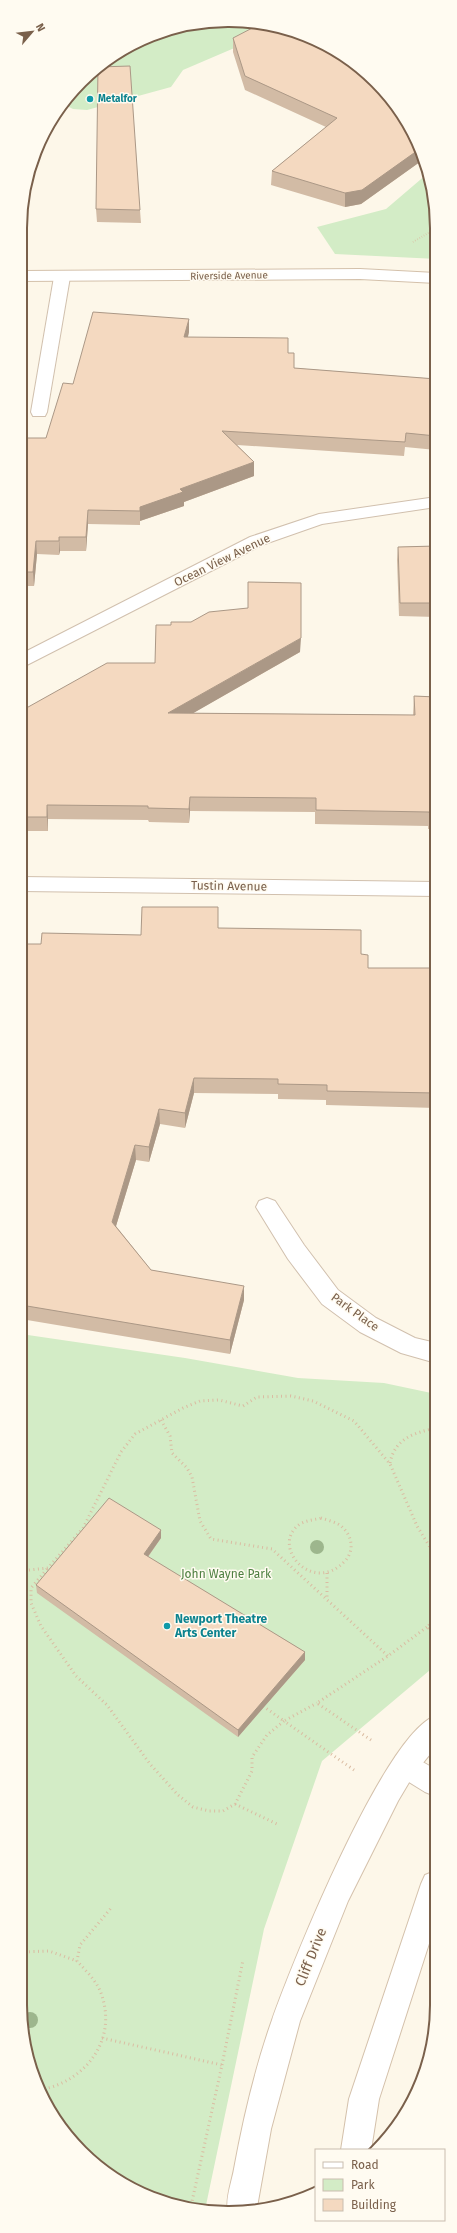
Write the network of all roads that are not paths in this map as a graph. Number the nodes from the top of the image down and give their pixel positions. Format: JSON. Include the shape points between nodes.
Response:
{"nodes":[{"id":1,"x":27,"y":276,"type":"edge"},
{"id":2,"x":62,"y":276,"type":"junction"},
{"id":3,"x":430,"y":278,"type":"edge"},
{"id":4,"x":40,"y":412,"type":"dead end"},
{"id":5,"x":430,"y":503,"type":"edge"},
{"id":6,"x":27,"y":659,"type":"edge"},
{"id":7,"x":27,"y":884,"type":"edge"},
{"id":8,"x":430,"y":889,"type":"edge"},
{"id":9,"x":266,"y":1207,"type":"dead end"},
{"id":10,"x":430,"y":1351,"type":"edge"},
{"id":11,"x":430,"y":1735,"type":"edge"},
{"id":12,"x":405,"y":1765,"type":"junction"},
{"id":13,"x":430,"y":1780,"type":"edge"},
{"id":14,"x":430,"y":1899,"type":"edge"},
{"id":15,"x":356,"y":2149,"type":"edge"},
{"id":16,"x":243,"y":2206,"type":"edge"}],
"edges":[{"from":1,"to":2,"type":"street","name":"Riverside Avenue"},
{"from":2,"to":3,"type":"street","name":"Riverside Avenue","via":[[360,274]]},
{"from":2,"to":4,"type":"street"},
{"from":5,"to":6,"type":"street","name":"Ocean View Avenue","via":[[319,519],[256,541]]},
{"from":7,"to":8,"type":"street","name":"Tustin Avenue"},
{"from":9,"to":10,"type":"street","name":"Park Place","via":[[330,1297],[368,1324],[409,1346]]},
{"from":11,"to":12,"type":"street","name":"Cliff Drive"},
{"from":12,"to":13,"type":"street"},
{"from":12,"to":16,"type":"street","name":"Cliff Drive","via":[[388,1792],[336,1894],[286,2021],[256,2129]]},
{"from":14,"to":15,"type":"street","via":[[364,2099]]}]}
